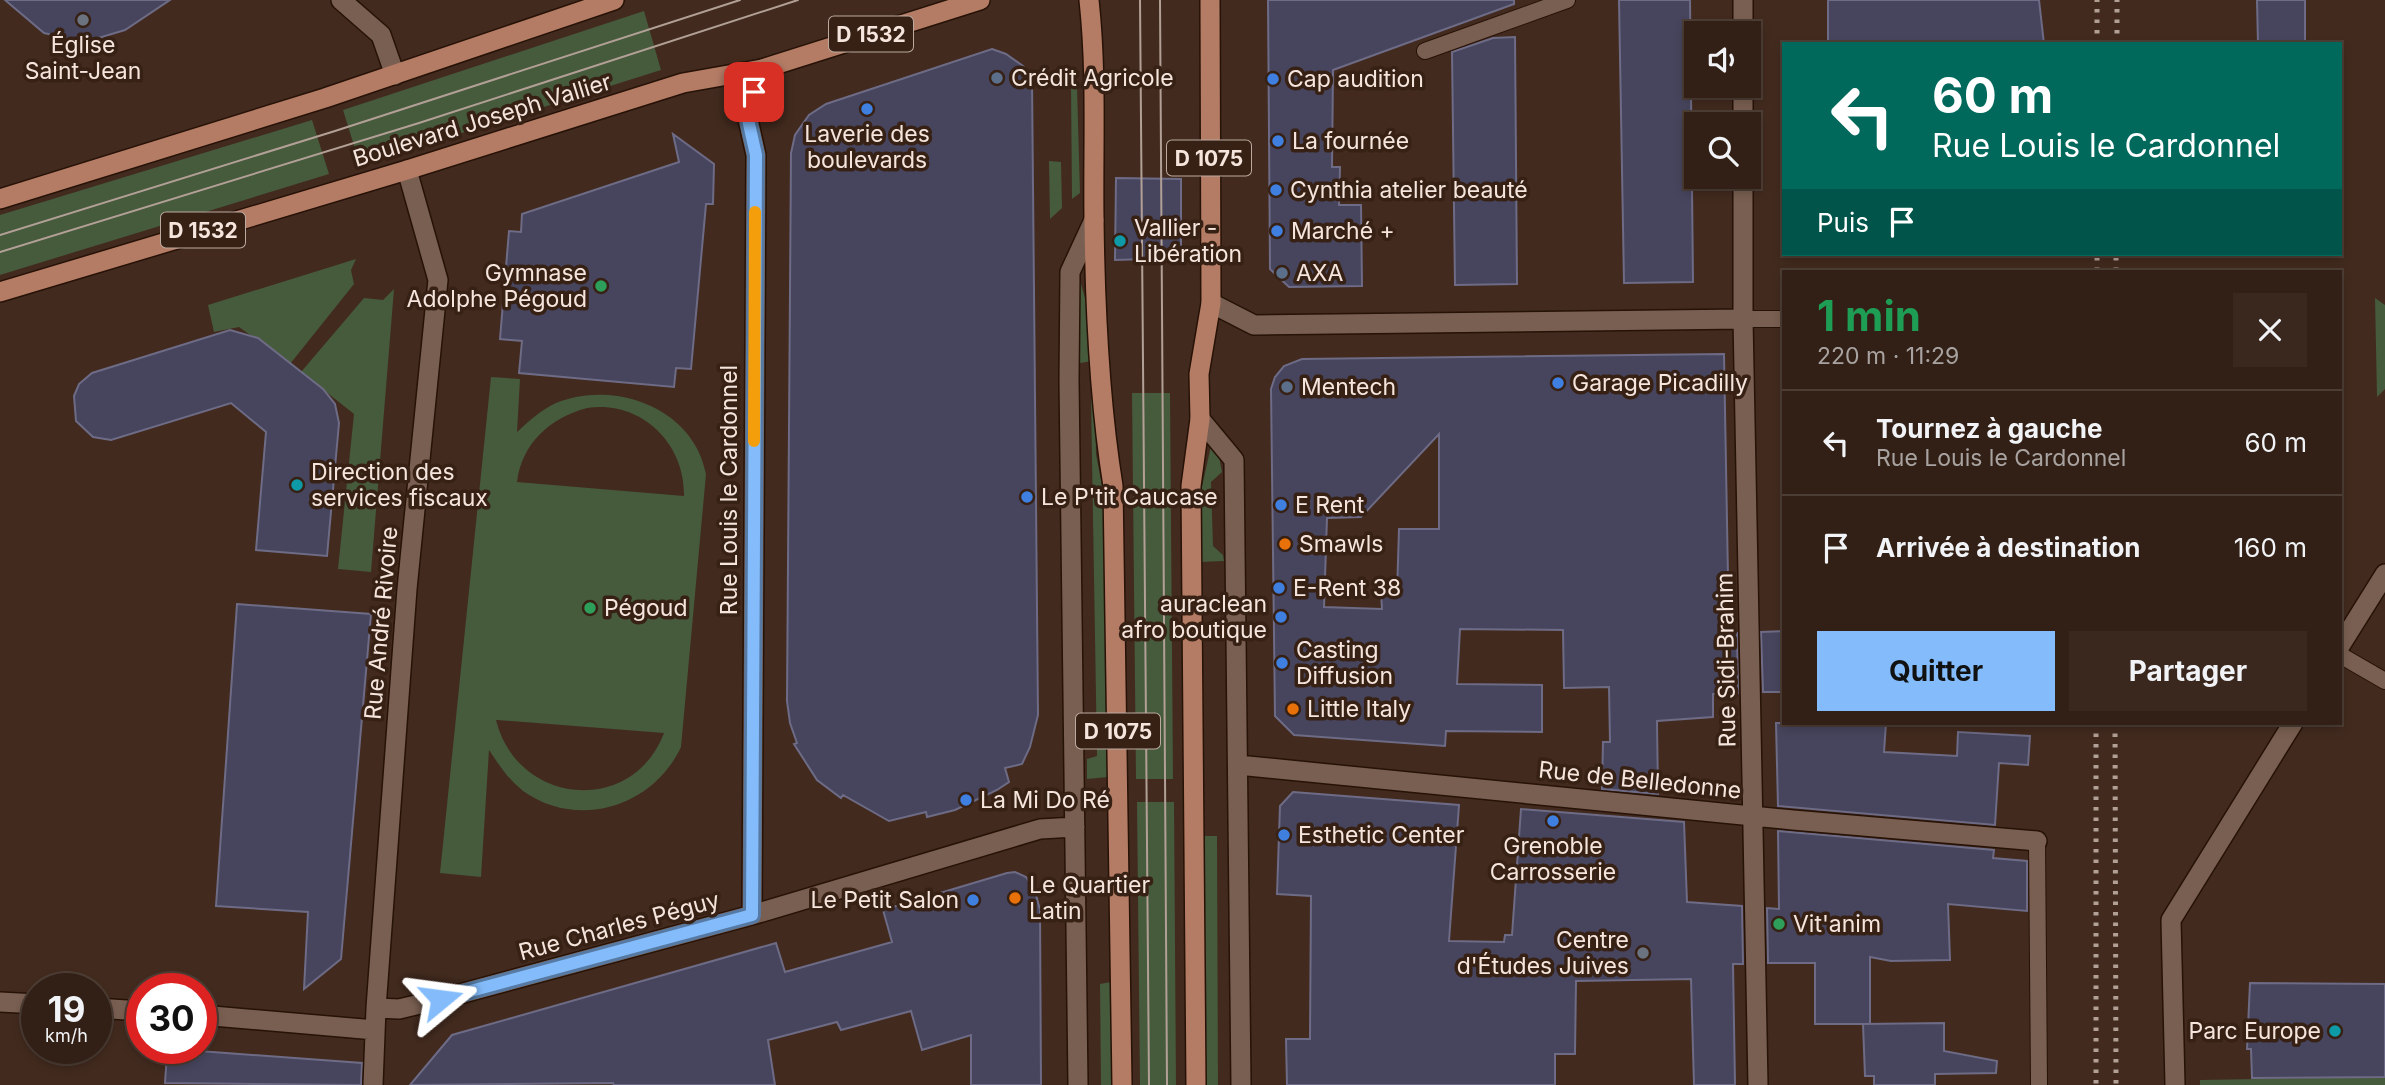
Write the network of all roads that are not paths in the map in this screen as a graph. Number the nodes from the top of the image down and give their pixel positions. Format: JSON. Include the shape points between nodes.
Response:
{"nodes":[{"id":1,"x":341,"y":0,"type":"edge"},
{"id":2,"x":614,"y":0,"type":"edge"},
{"id":3,"x":980,"y":0,"type":"edge"},
{"id":4,"x":1089,"y":0,"type":"edge"},
{"id":5,"x":1210,"y":0,"type":"edge"},
{"id":6,"x":1567,"y":0,"type":"edge"},
{"id":7,"x":1743,"y":0,"type":"edge"},
{"id":8,"x":1743,"y":21,"type":"edge"},
{"id":9,"x":1425,"y":51,"type":"dead end"},
{"id":10,"x":762,"y":69,"type":"junction"},
{"id":11,"x":396,"y":75,"type":"junction"},
{"id":12,"x":407,"y":170,"type":"junction"},
{"id":13,"x":1743,"y":189,"type":"edge"},
{"id":14,"x":0,"y":199,"type":"edge"},
{"id":15,"x":1094,"y":220,"type":"junction"},
{"id":16,"x":0,"y":292,"type":"edge"},
{"id":17,"x":1211,"y":303,"type":"junction"},
{"id":18,"x":1743,"y":319,"type":"junction"},
{"id":19,"x":1782,"y":319,"type":"edge"},
{"id":20,"x":1200,"y":419,"type":"junction"},
{"id":21,"x":2385,"y":574,"type":"edge"},
{"id":22,"x":2342,"y":643,"type":"edge"},
{"id":23,"x":2342,"y":656,"type":"edge"},
{"id":24,"x":2385,"y":681,"type":"edge"},
{"id":25,"x":2292,"y":725,"type":"edge"},
{"id":26,"x":1238,"y":765,"type":"junction"},
{"id":27,"x":1754,"y":816,"type":"junction"},
{"id":28,"x":1075,"y":827,"type":"junction"},
{"id":29,"x":2037,"y":841,"type":"joint"},
{"id":30,"x":752,"y":915,"type":"junction"},
{"id":31,"x":0,"y":1002,"type":"edge"},
{"id":32,"x":21,"y":1003,"type":"edge"},
{"id":33,"x":376,"y":1008,"type":"junction"},
{"id":34,"x":217,"y":1017,"type":"edge"},
{"id":35,"x":375,"y":1030,"type":"junction"},
{"id":36,"x":373,"y":1085,"type":"edge"},
{"id":37,"x":1079,"y":1085,"type":"edge"},
{"id":38,"x":1122,"y":1085,"type":"edge"},
{"id":39,"x":1196,"y":1085,"type":"edge"},
{"id":40,"x":1241,"y":1085,"type":"edge"},
{"id":41,"x":1758,"y":1085,"type":"edge"},
{"id":42,"x":2039,"y":1085,"type":"edge"},
{"id":43,"x":2175,"y":1085,"type":"edge"}],
"edges":[{"from":1,"to":11,"type":"street","via":[[381,35]]},
{"from":2,"to":11,"type":"main road"},
{"from":3,"to":10,"type":"main road","name":"Boulevard Joseph Vallier","number":"D 1532"},
{"from":4,"to":15,"type":"main road","number":"D 1075","via":[[1095,55]]},
{"from":5,"to":17,"type":"main road","number":"D 1075"},
{"from":6,"to":9,"type":"lane"},
{"from":7,"to":8,"type":"street"},
{"from":10,"to":12,"type":"main road","name":"Boulevard Joseph Vallier","number":"D 1532","via":[[683,83]]},
{"from":10,"to":30,"type":"street","name":"Rue Louis le Cardonnel","via":[[747,115],[756,155]]},
{"from":11,"to":14,"type":"main road"},
{"from":12,"to":16,"type":"main road","name":"Boulevard Joseph Vallier","number":"D 1532"},
{"from":12,"to":33,"type":"street","name":"Rue André Rivoire","via":[[438,281],[407,589]]},
{"from":13,"to":18,"type":"street","name":"Rue Sidi-Brahim"},
{"from":15,"to":28,"type":"street","via":[[1070,272]]},
{"from":15,"to":38,"type":"main road","number":"D 1075","via":[[1106,443],[1113,486]]},
{"from":17,"to":18,"type":"street","via":[[1254,325]]},
{"from":17,"to":20,"type":"main road","number":"D 1075","via":[[1199,374]]},
{"from":18,"to":19,"type":"lane"},
{"from":18,"to":27,"type":"street","name":"Rue Sidi-Brahim"},
{"from":20,"to":26,"type":"street","via":[[1234,460]]},
{"from":20,"to":39,"type":"main road","number":"D 1075","via":[[1191,486]]},
{"from":21,"to":22,"type":"street"},
{"from":23,"to":24,"type":"lane"},
{"from":25,"to":43,"type":"street","via":[[2171,920]]},
{"from":26,"to":27,"type":"street","name":"Rue de Belledonne"},
{"from":26,"to":40,"type":"street"},
{"from":27,"to":29,"type":"street","name":"Rue de Belledonne"},
{"from":27,"to":41,"type":"street","name":"Rue Sidi-Brahim"},
{"from":28,"to":30,"type":"street","name":"Rue Charles Péguy","via":[[1040,829]]},
{"from":28,"to":37,"type":"street"},
{"from":29,"to":42,"type":"lane"},
{"from":30,"to":33,"type":"street","name":"Rue Charles Péguy","via":[[441,999],[399,1009]]},
{"from":31,"to":32,"type":"street"},
{"from":33,"to":35,"type":"street","name":"Rue André Rivoire"},
{"from":34,"to":35,"type":"street"},
{"from":35,"to":36,"type":"street","name":"Rue André Rivoire"}]}
